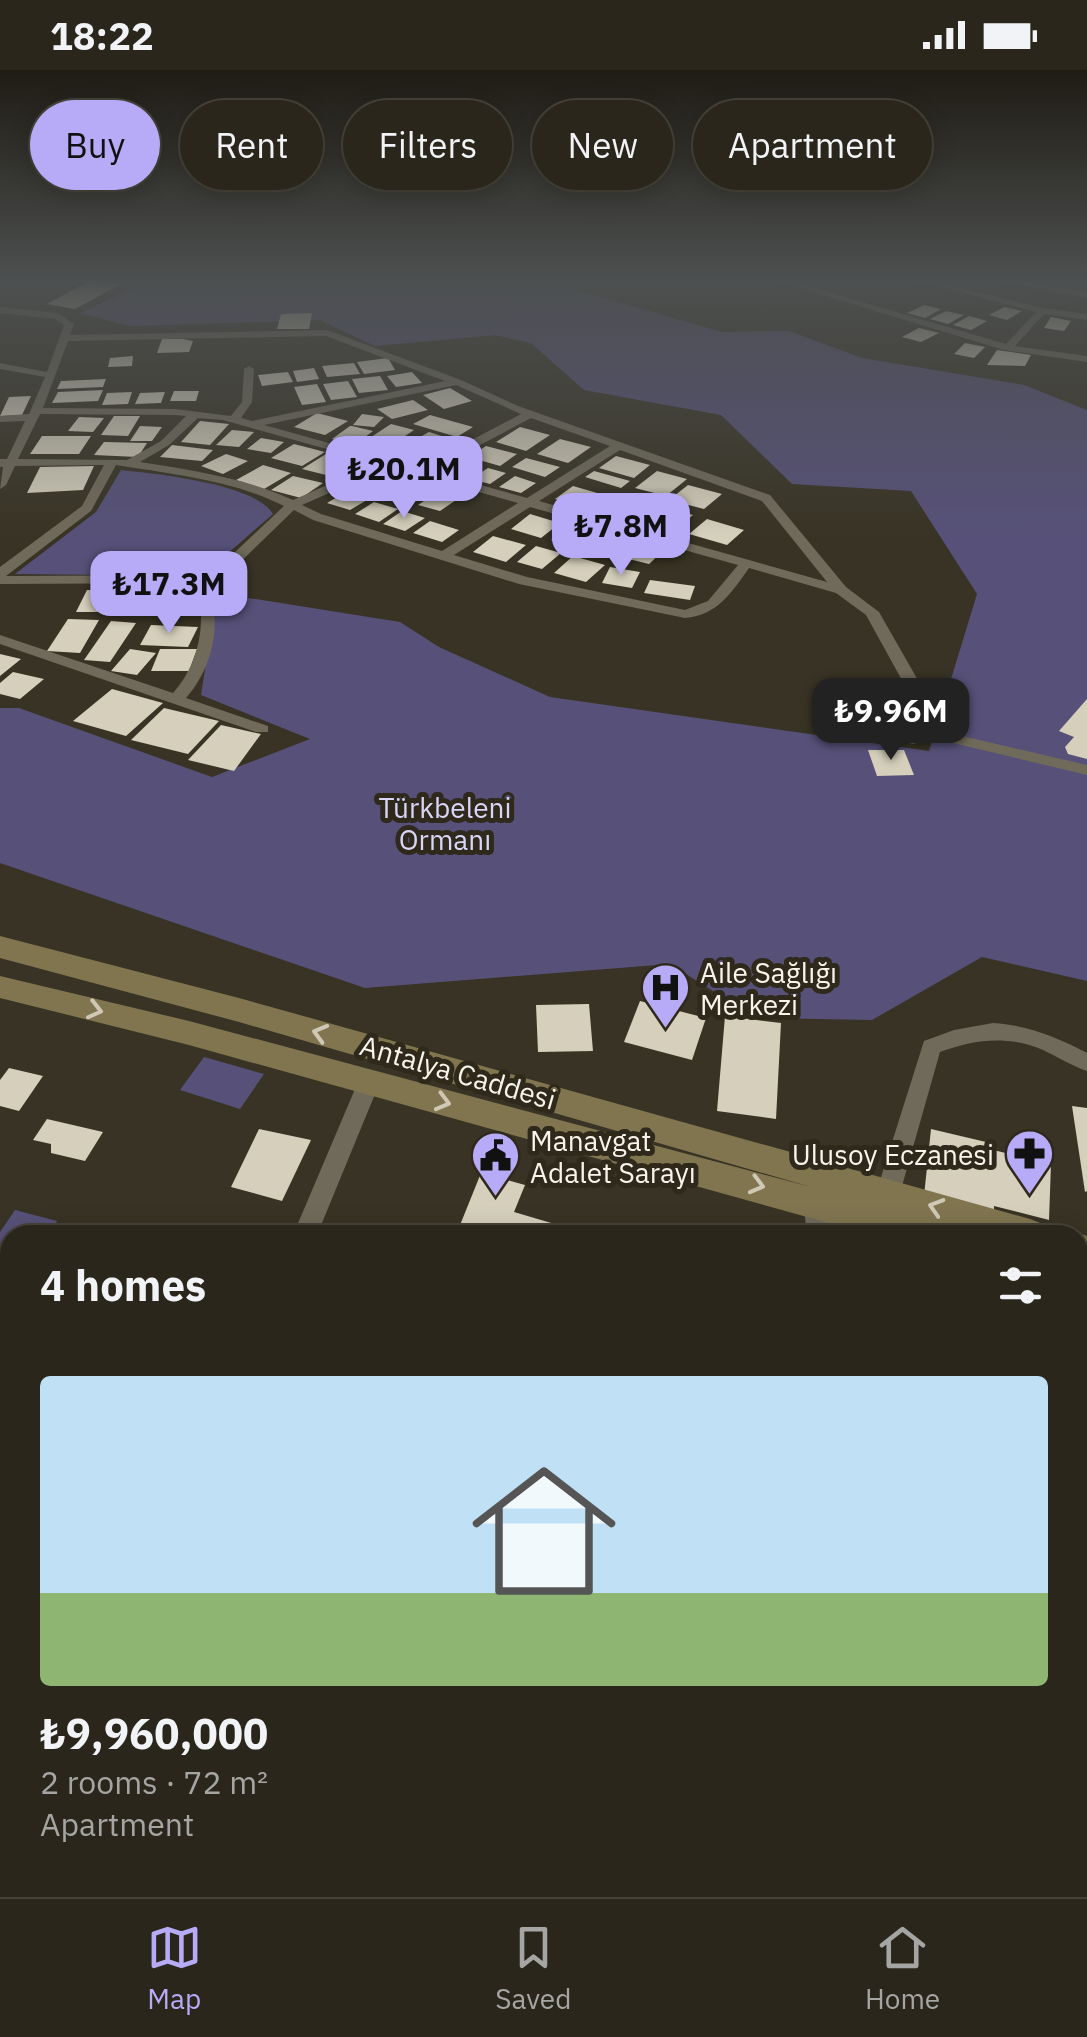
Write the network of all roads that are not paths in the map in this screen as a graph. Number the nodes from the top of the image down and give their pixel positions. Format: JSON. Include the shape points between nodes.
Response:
{"nodes":[{"id":1,"x":53,"y":365,"type":"edge"},
{"id":2,"x":413,"y":365,"type":"edge"},
{"id":3,"x":0,"y":366,"type":"edge"},
{"id":4,"x":249,"y":369,"type":"dead end"},
{"id":5,"x":50,"y":374,"type":"junction"},
{"id":6,"x":457,"y":382,"type":"junction"},
{"id":7,"x":196,"y":413,"type":"junction"},
{"id":8,"x":34,"y":414,"type":"junction"},
{"id":9,"x":529,"y":414,"type":"junction"},
{"id":10,"x":0,"y":419,"type":"edge"},
{"id":11,"x":234,"y":420,"type":"junction"},
{"id":12,"x":252,"y":424,"type":"junction"},
{"id":13,"x":617,"y":447,"type":"junction"},
{"id":14,"x":112,"y":461,"type":"junction"},
{"id":15,"x":131,"y":462,"type":"junction"},
{"id":16,"x":7,"y":463,"type":"edge"},
{"id":17,"x":382,"y":465,"type":"junction"},
{"id":18,"x":416,"y":474,"type":"junction"},
{"id":19,"x":0,"y":486,"type":"edge"},
{"id":20,"x":526,"y":502,"type":"junction"},
{"id":21,"x":292,"y":505,"type":"junction"},
{"id":22,"x":445,"y":555,"type":"junction"},
{"id":23,"x":746,"y":563,"type":"junction"},
{"id":24,"x":0,"y":577,"type":"edge"},
{"id":25,"x":202,"y":579,"type":"junction"},
{"id":26,"x":841,"y":590,"type":"junction"},
{"id":27,"x":0,"y":639,"type":"edge"},
{"id":28,"x":176,"y":700,"type":"junction"},
{"id":29,"x":906,"y":711,"type":"junction"},
{"id":30,"x":262,"y":730,"type":"dead end"},
{"id":31,"x":925,"y":732,"type":"junction"},
{"id":32,"x":1087,"y":770,"type":"edge"},
{"id":33,"x":0,"y":946,"type":"edge"},
{"id":34,"x":0,"y":987,"type":"edge"},
{"id":35,"x":1087,"y":1062,"type":"edge"},
{"id":36,"x":369,"y":1082,"type":"junction"},
{"id":37,"x":888,"y":1193,"type":"junction"},
{"id":38,"x":815,"y":1200,"type":"junction"},
{"id":39,"x":309,"y":1225,"type":"edge"},
{"id":40,"x":817,"y":1225,"type":"edge"},
{"id":41,"x":896,"y":1225,"type":"edge"},
{"id":42,"x":996,"y":1225,"type":"edge"}],
"edges":[{"from":1,"to":5,"type":"street"},
{"from":2,"to":6,"type":"street"},
{"from":3,"to":5,"type":"street"},
{"from":4,"to":11,"type":"street","via":[[247,402]]},
{"from":5,"to":8,"type":"street"},
{"from":6,"to":9,"type":"street"},
{"from":6,"to":12,"type":"street"},
{"from":7,"to":8,"type":"street"},
{"from":7,"to":11,"type":"street"},
{"from":7,"to":15,"type":"street"},
{"from":8,"to":10,"type":"street"},
{"from":8,"to":16,"type":"street"},
{"from":9,"to":13,"type":"street"},
{"from":9,"to":18,"type":"street"},
{"from":11,"to":12,"type":"street"},
{"from":12,"to":17,"type":"street"},
{"from":13,"to":20,"type":"street"},
{"from":13,"to":26,"type":"street","via":[[766,498]]},
{"from":14,"to":15,"type":"street"},
{"from":14,"to":16,"type":"street"},
{"from":14,"to":24,"type":"street","via":[[87,508]]},
{"from":15,"to":21,"type":"street","via":[[230,483]]},
{"from":16,"to":19,"type":"street"},
{"from":17,"to":18,"type":"street"},
{"from":17,"to":21,"type":"street"},
{"from":18,"to":20,"type":"street"},
{"from":20,"to":22,"type":"street"},
{"from":20,"to":23,"type":"street"},
{"from":21,"to":22,"type":"street"},
{"from":21,"to":25,"type":"street","via":[[222,572]]},
{"from":22,"to":23,"type":"street","via":[[524,581],[700,614]]},
{"from":23,"to":26,"type":"street"},
{"from":24,"to":25,"type":"street"},
{"from":25,"to":28,"type":"street","via":[[208,601],[202,662]]},
{"from":26,"to":29,"type":"street","via":[[872,612],[906,670],[912,688]]},
{"from":27,"to":28,"type":"street"},
{"from":28,"to":30,"type":"street"},
{"from":29,"to":31,"type":"street","via":[[925,722]]},
{"from":29,"to":31,"type":"street","via":[[882,713],[878,727],[897,738]]},
{"from":31,"to":32,"type":"street"},
{"from":37,"to":33,"type":"main road","name":"Antalya Caddesi","one_way":true},
{"from":34,"to":36,"type":"main road","name":"Antalya Caddesi","one_way":true},
{"from":35,"to":37,"type":"street","via":[[1009,1030],[970,1030],[930,1048]]},
{"from":36,"to":38,"type":"main road","name":"Antalya Caddesi","one_way":true},
{"from":36,"to":39,"type":"street"},
{"from":42,"to":37,"type":"main road","name":"Antalya Caddesi","one_way":true},
{"from":38,"to":40,"type":"street"},
{"from":38,"to":41,"type":"main road","name":"Antalya Caddesi"}]}
